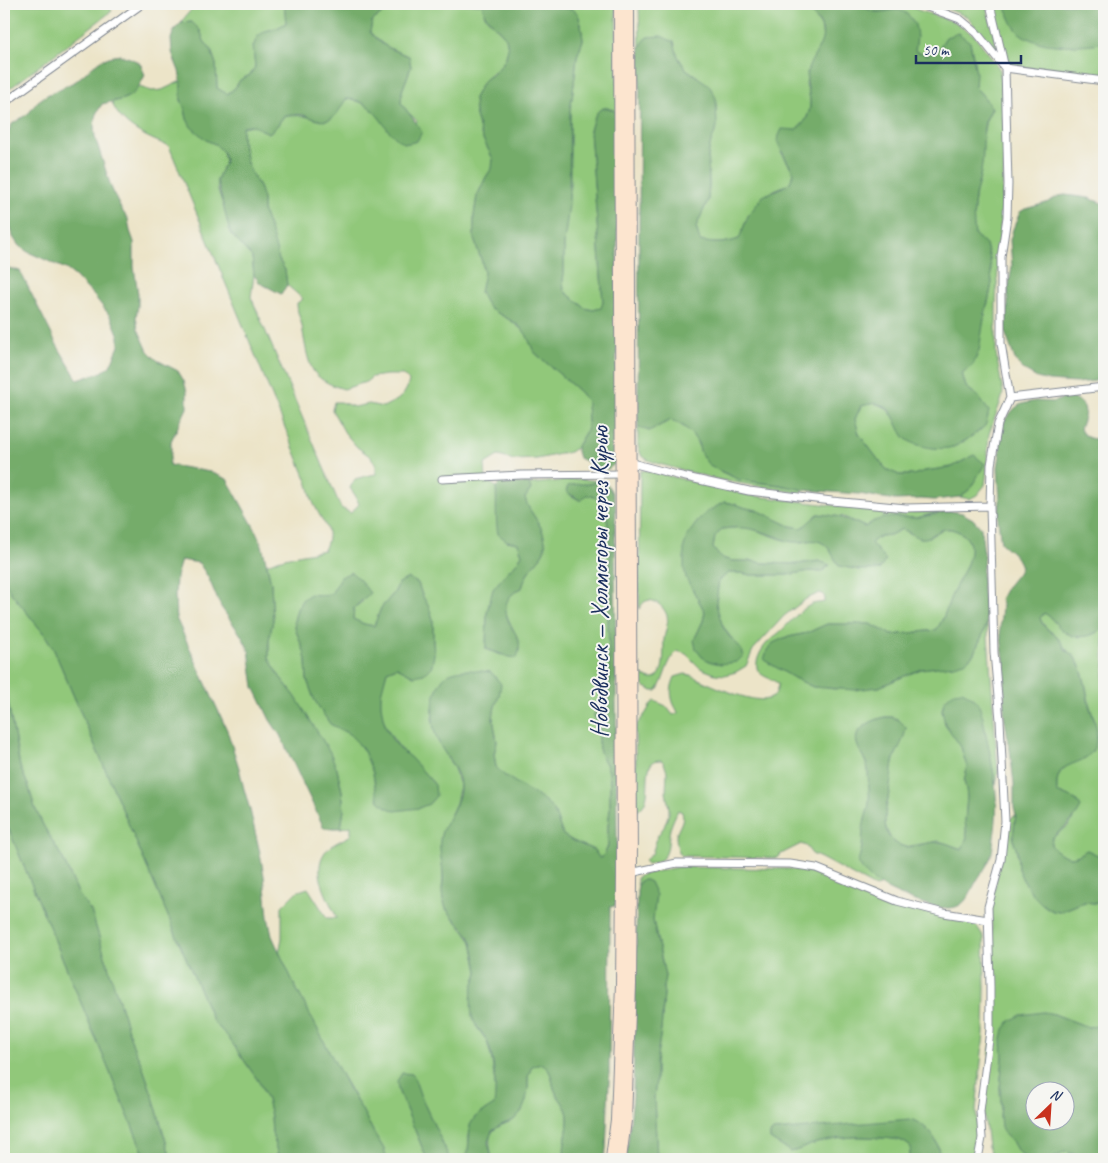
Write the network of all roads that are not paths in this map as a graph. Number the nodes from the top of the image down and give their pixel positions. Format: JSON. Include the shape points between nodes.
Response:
{"nodes":[{"id":1,"x":142,"y":4,"type":"edge"},
{"id":2,"x":624,"y":4,"type":"edge"},
{"id":3,"x":919,"y":4,"type":"edge"},
{"id":4,"x":990,"y":4,"type":"edge"},
{"id":5,"x":1006,"y":68,"type":"junction"},
{"id":6,"x":1104,"y":81,"type":"edge"},
{"id":7,"x":4,"y":104,"type":"edge"},
{"id":8,"x":1104,"y":387,"type":"edge"},
{"id":9,"x":1010,"y":398,"type":"junction"},
{"id":10,"x":625,"y":468,"type":"junction"},
{"id":11,"x":442,"y":479,"type":"dead end"},
{"id":12,"x":990,"y":506,"type":"junction"},
{"id":13,"x":627,"y":874,"type":"junction"},
{"id":14,"x":988,"y":920,"type":"junction"},
{"id":15,"x":616,"y":1159,"type":"edge"},
{"id":16,"x":978,"y":1159,"type":"edge"}],
"edges":[{"from":1,"to":7,"type":"lane"},
{"from":2,"to":10,"type":"main road","name":"Новодвинск — Холмогоры через Курью"},
{"from":3,"to":5,"type":"lane","via":[[960,19],[977,33]]},
{"from":4,"to":5,"type":"lane"},
{"from":5,"to":6,"type":"lane"},
{"from":5,"to":9,"type":"lane","via":[[1008,184],[1001,257],[1001,334]]},
{"from":8,"to":9,"type":"lane"},
{"from":9,"to":12,"type":"lane","via":[[998,424]]},
{"from":10,"to":11,"type":"lane"},
{"from":10,"to":12,"type":"lane","via":[[748,491],[832,501],[906,508]]},
{"from":10,"to":13,"type":"main road","name":"Новодвинск — Холмогоры через Курью"},
{"from":12,"to":14,"type":"lane","via":[[994,652],[1006,821]]},
{"from":13,"to":14,"type":"lane","via":[[677,863],[790,864],[816,868],[897,901]]},
{"from":13,"to":15,"type":"main road","name":"Новодвинск — Холмогоры через Курью","via":[[621,1120]]},
{"from":14,"to":16,"type":"lane","via":[[990,1030]]}]}
